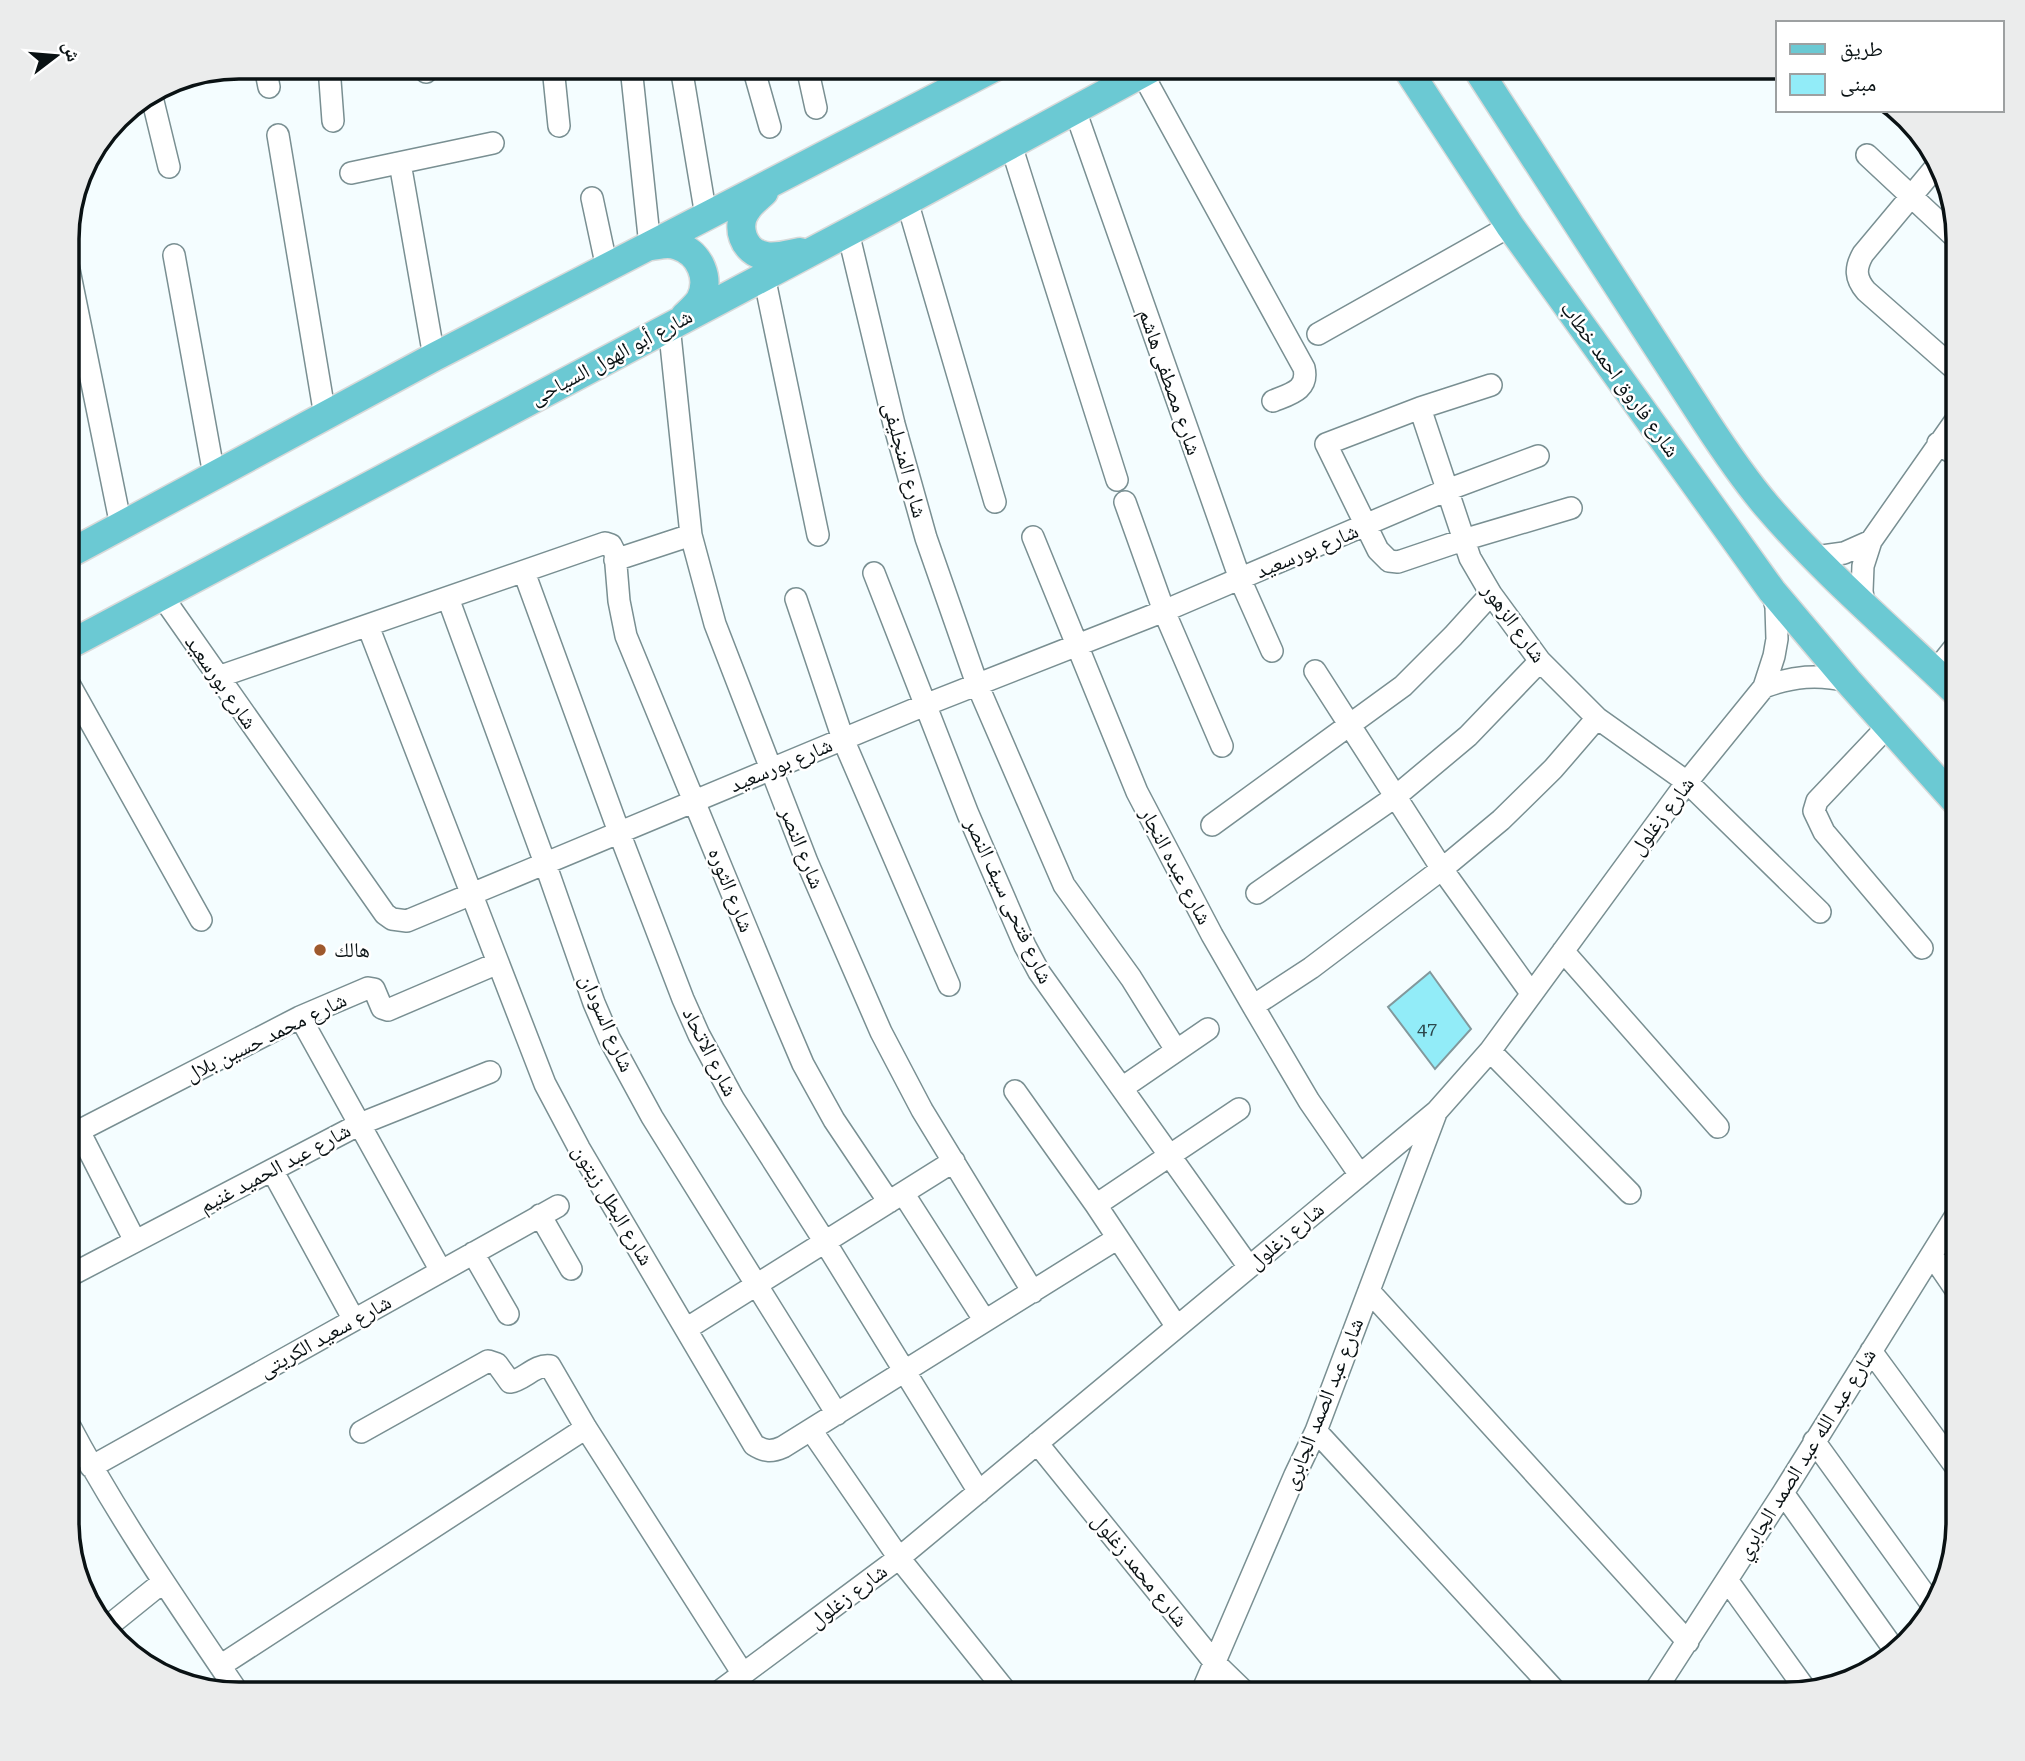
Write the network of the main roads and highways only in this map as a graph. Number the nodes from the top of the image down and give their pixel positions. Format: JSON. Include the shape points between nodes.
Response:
{"nodes":[{"id":1,"x":970,"y":79,"type":"edge"},
{"id":2,"x":1131,"y":79,"type":"edge"},
{"id":3,"x":1414,"y":79,"type":"edge"},
{"id":4,"x":1484,"y":79,"type":"edge"},
{"id":5,"x":776,"y":180,"type":"junction"},
{"id":6,"x":650,"y":246,"type":"junction"},
{"id":7,"x":811,"y":251,"type":"junction"},
{"id":8,"x":676,"y":322,"type":"junction"},
{"id":9,"x":79,"y":549,"type":"edge"},
{"id":10,"x":79,"y":640,"type":"edge"},
{"id":11,"x":1946,"y":683,"type":"edge"},
{"id":12,"x":1946,"y":791,"type":"edge"}],
"edges":[{"from":1,"to":5,"type":"main road"},
{"from":2,"to":7,"type":"main road","name":"شارع أبو الهول السياحى"},
{"from":3,"to":12,"type":"main road","name":"شارع فاروق احمد خطاب","via":[[1510,226],[1772,591]]},
{"from":4,"to":11,"type":"main road","name":"شارع فاروق احمد خطاب","via":[[1725,451],[1815,557]]},
{"from":5,"to":6,"type":"main road"},
{"from":5,"to":7,"type":"main road","via":[[746,209],[741,220],[745,243],[765,256]]},
{"from":6,"to":8,"type":"main road","via":[[680,246],[700,264],[704,290]]},
{"from":6,"to":9,"type":"main road"},
{"from":7,"to":8,"type":"main road","name":"شارع أبو الهول السياحى"},
{"from":8,"to":10,"type":"main road","name":"شارع أبو الهول السياحى"}]}
